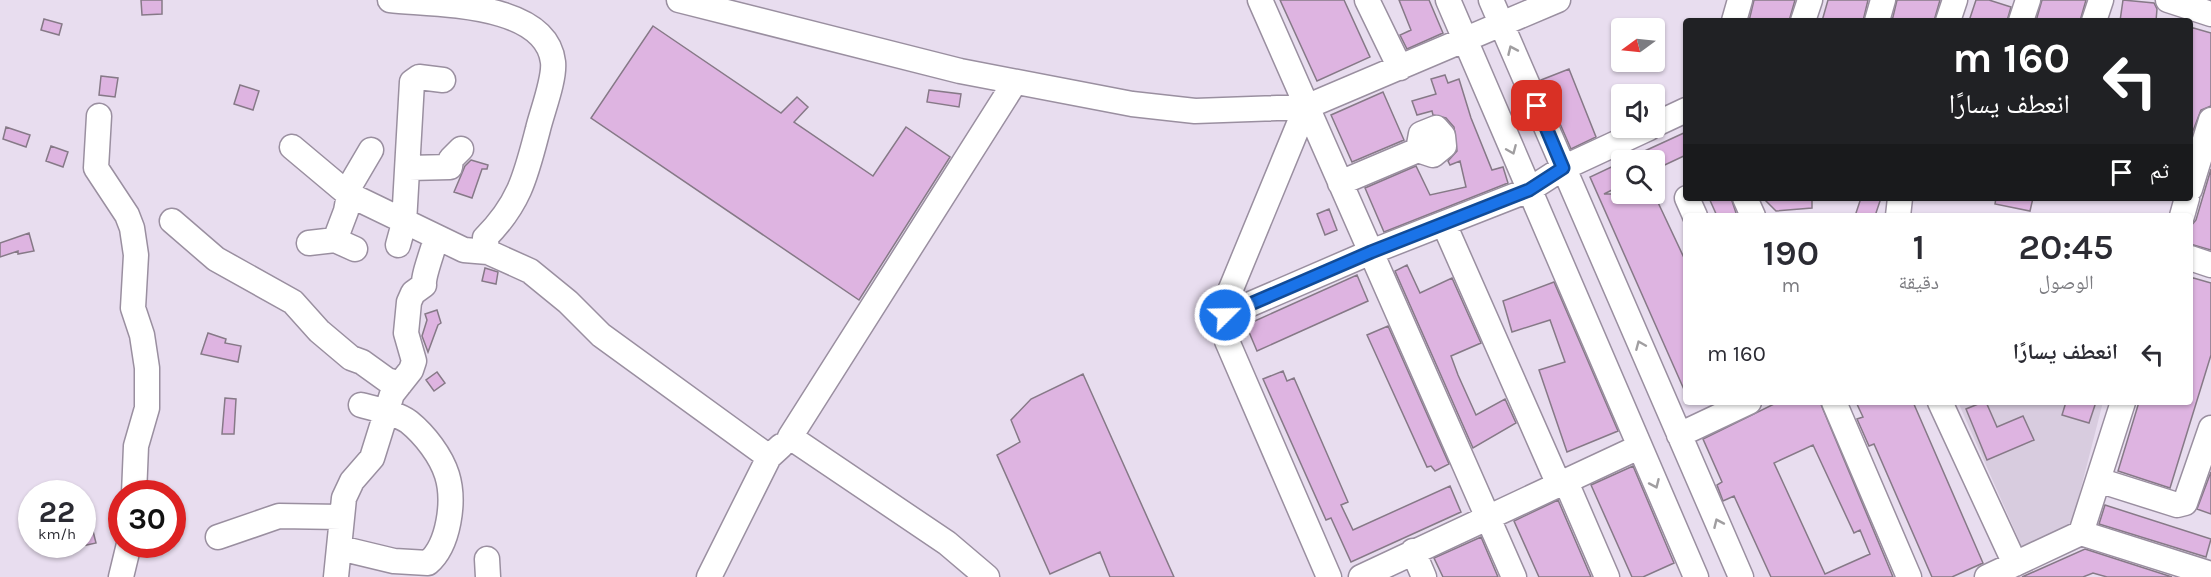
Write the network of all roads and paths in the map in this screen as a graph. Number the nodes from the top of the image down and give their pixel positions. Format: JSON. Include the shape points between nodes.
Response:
{"nodes":[{"id":1,"x":390,"y":0,"type":"edge"},
{"id":2,"x":679,"y":0,"type":"edge"},
{"id":3,"x":1260,"y":0,"type":"edge"},
{"id":4,"x":1368,"y":0,"type":"edge"},
{"id":5,"x":1448,"y":0,"type":"edge"},
{"id":6,"x":1491,"y":0,"type":"edge"},
{"id":7,"x":1558,"y":0,"type":"edge"},
{"id":8,"x":1740,"y":0,"type":"edge"},
{"id":9,"x":1810,"y":0,"type":"edge"},
{"id":10,"x":1883,"y":0,"type":"edge"},
{"id":11,"x":1955,"y":0,"type":"edge"},
{"id":12,"x":2101,"y":0,"type":"edge"},
{"id":13,"x":2172,"y":6,"type":"edge"},
{"id":14,"x":2211,"y":14,"type":"edge"},
{"id":15,"x":1735,"y":18,"type":"edge"},
{"id":16,"x":1804,"y":18,"type":"edge"},
{"id":17,"x":1878,"y":18,"type":"edge"},
{"id":18,"x":1949,"y":18,"type":"edge"},
{"id":19,"x":2095,"y":18,"type":"edge"},
{"id":20,"x":1501,"y":25,"type":"junction"},
{"id":21,"x":1466,"y":40,"type":"junction"},
{"id":22,"x":1400,"y":68,"type":"junction"},
{"id":23,"x":442,"y":80,"type":"dead end"},
{"id":24,"x":1015,"y":82,"type":"junction"},
{"id":25,"x":1306,"y":107,"type":"junction"},
{"id":26,"x":1683,"y":111,"type":"edge"},
{"id":27,"x":99,"y":116,"type":"dead end"},
{"id":28,"x":1665,"y":120,"type":"edge"},
{"id":29,"x":2211,"y":120,"type":"edge"},
{"id":30,"x":1628,"y":138,"type":"edge"},
{"id":31,"x":292,"y":147,"type":"dead end"},
{"id":32,"x":461,"y":149,"type":"dead end"},
{"id":33,"x":371,"y":150,"type":"dead end"},
{"id":34,"x":1418,"y":150,"type":"dead end"},
{"id":35,"x":409,"y":168,"type":"junction"},
{"id":36,"x":1563,"y":168,"type":"junction"},
{"id":37,"x":2193,"y":179,"type":"edge"},
{"id":38,"x":1340,"y":183,"type":"junction"},
{"id":39,"x":1529,"y":190,"type":"junction"},
{"id":40,"x":348,"y":194,"type":"junction"},
{"id":41,"x":172,"y":221,"type":"dead end"},
{"id":42,"x":1450,"y":222,"type":"junction"},
{"id":43,"x":401,"y":234,"type":"junction"},
{"id":44,"x":436,"y":238,"type":"junction"},
{"id":45,"x":309,"y":243,"type":"dead end"},
{"id":46,"x":488,"y":252,"type":"junction"},
{"id":47,"x":1371,"y":252,"type":"junction"},
{"id":48,"x":2193,"y":259,"type":"edge"},
{"id":49,"x":2211,"y":265,"type":"edge"},
{"id":50,"x":1225,"y":315,"type":"junction"},
{"id":51,"x":400,"y":384,"type":"junction"},
{"id":52,"x":361,"y":405,"type":"dead end"},
{"id":53,"x":1743,"y":405,"type":"edge"},
{"id":54,"x":1835,"y":405,"type":"edge"},
{"id":55,"x":1941,"y":405,"type":"edge"},
{"id":56,"x":2122,"y":405,"type":"edge"},
{"id":57,"x":386,"y":412,"type":"junction"},
{"id":58,"x":2211,"y":428,"type":"edge"},
{"id":59,"x":1679,"y":435,"type":"junction"},
{"id":60,"x":790,"y":437,"type":"junction"},
{"id":61,"x":1639,"y":447,"type":"junction"},
{"id":62,"x":770,"y":457,"type":"junction"},
{"id":63,"x":135,"y":480,"type":"edge"},
{"id":64,"x":2098,"y":480,"type":"junction"},
{"id":65,"x":1566,"y":482,"type":"junction"},
{"id":66,"x":341,"y":517,"type":"junction"},
{"id":67,"x":1488,"y":517,"type":"junction"},
{"id":68,"x":2081,"y":534,"type":"junction"},
{"id":69,"x":218,"y":537,"type":"dead end"},
{"id":70,"x":340,"y":548,"type":"junction"},
{"id":71,"x":1413,"y":551,"type":"junction"},
{"id":72,"x":126,"y":558,"type":"edge"},
{"id":73,"x":2015,"y":564,"type":"junction"},
{"id":74,"x":386,"y":568,"type":"edge"},
{"id":75,"x":2211,"y":574,"type":"edge"},
{"id":76,"x":122,"y":577,"type":"edge"},
{"id":77,"x":336,"y":577,"type":"edge"},
{"id":78,"x":709,"y":577,"type":"edge"},
{"id":79,"x":987,"y":577,"type":"edge"},
{"id":80,"x":1329,"y":577,"type":"edge"},
{"id":81,"x":1361,"y":577,"type":"edge"},
{"id":82,"x":1424,"y":577,"type":"edge"},
{"id":83,"x":1514,"y":577,"type":"edge"},
{"id":84,"x":1607,"y":577,"type":"edge"},
{"id":85,"x":1696,"y":577,"type":"edge"},
{"id":86,"x":1741,"y":577,"type":"edge"},
{"id":87,"x":1909,"y":577,"type":"edge"},
{"id":88,"x":1987,"y":577,"type":"edge"}],
"edges":[{"from":1,"to":46,"type":"street","via":[[510,15],[546,41],[553,63],[532,158],[512,207],[485,238]]},
{"from":2,"to":24,"type":"street"},
{"from":3,"to":25,"type":"street"},
{"from":4,"to":22,"type":"street"},
{"from":5,"to":21,"type":"street"},
{"from":6,"to":20,"type":"street"},
{"from":7,"to":20,"type":"street"},
{"from":8,"to":15,"type":"street"},
{"from":9,"to":16,"type":"street"},
{"from":10,"to":17,"type":"street"},
{"from":11,"to":18,"type":"street"},
{"from":12,"to":19,"type":"street"},
{"from":13,"to":14,"type":"street"},
{"from":20,"to":21,"type":"street"},
{"from":36,"to":20,"type":"street","one_way":true},
{"from":21,"to":22,"type":"street"},
{"from":21,"to":39,"type":"street","one_way":true},
{"from":22,"to":25,"type":"street"},
{"from":23,"to":35,"type":"street","via":[[419,77],[412,82]]},
{"from":24,"to":25,"type":"street","via":[[1132,104],[1195,111]]},
{"from":24,"to":60,"type":"street"},
{"from":25,"to":38,"type":"street"},
{"from":25,"to":50,"type":"street","via":[[1228,296]]},
{"from":26,"to":28,"type":"street"},
{"from":27,"to":63,"type":"street","via":[[96,168],[127,216],[136,255],[134,308],[147,368],[147,408],[136,446]]},
{"from":29,"to":37,"type":"street"},
{"from":30,"to":36,"type":"street"},
{"from":31,"to":40,"type":"street"},
{"from":32,"to":35,"type":"street","via":[[451,159],[450,167]]},
{"from":33,"to":40,"type":"street"},
{"from":34,"to":38,"type":"street"},
{"from":35,"to":43,"type":"street"},
{"from":36,"to":39,"type":"street"},
{"from":59,"to":36,"type":"street","one_way":true},
{"from":38,"to":47,"type":"street"},
{"from":39,"to":42,"type":"street"},
{"from":39,"to":61,"type":"street"},
{"from":40,"to":43,"type":"street"},
{"from":40,"to":45,"type":"street","via":[[345,245]]},
{"from":41,"to":51,"type":"street","via":[[216,259],[293,302],[351,358]]},
{"from":42,"to":47,"type":"street"},
{"from":42,"to":65,"type":"street"},
{"from":43,"to":44,"type":"street"},
{"from":44,"to":46,"type":"street","via":[[464,250]]},
{"from":44,"to":51,"type":"street","via":[[430,265],[423,276],[424,285],[409,302],[406,333],[414,361]]},
{"from":46,"to":62,"type":"street","via":[[530,271],[601,335]]},
{"from":47,"to":50,"type":"street"},
{"from":47,"to":67,"type":"street"},
{"from":48,"to":49,"type":"street"},
{"from":50,"to":80,"type":"street","via":[[1227,341]]},
{"from":51,"to":57,"type":"street"},
{"from":52,"to":57,"type":"street"},
{"from":53,"to":59,"type":"street"},
{"from":54,"to":87,"type":"street"},
{"from":55,"to":73,"type":"street"},
{"from":56,"to":64,"type":"street"},
{"from":57,"to":66,"type":"street","via":[[372,458],[347,489]]},
{"from":57,"to":74,"type":"street","via":[[407,420],[421,432],[448,477],[449,498],[443,542],[434,558],[428,563]]},
{"from":58,"to":64,"type":"street","via":[[2185,503],[2177,505]]},
{"from":86,"to":59,"type":"street","one_way":true},
{"from":60,"to":62,"type":"street"},
{"from":60,"to":79,"type":"street","via":[[946,543]]},
{"from":61,"to":65,"type":"street"},
{"from":61,"to":85,"type":"street","one_way":true},
{"from":62,"to":78,"type":"street"},
{"from":64,"to":68,"type":"street"},
{"from":65,"to":67,"type":"street"},
{"from":65,"to":84,"type":"street"},
{"from":66,"to":69,"type":"street","via":[[279,516]]},
{"from":66,"to":70,"type":"street"},
{"from":67,"to":71,"type":"street"},
{"from":67,"to":83,"type":"street"},
{"from":68,"to":73,"type":"street"},
{"from":68,"to":75,"type":"street"},
{"from":70,"to":74,"type":"street"},
{"from":70,"to":77,"type":"street"},
{"from":71,"to":81,"type":"street"},
{"from":71,"to":82,"type":"street"},
{"from":72,"to":76,"type":"street"},
{"from":73,"to":88,"type":"street"}]}
